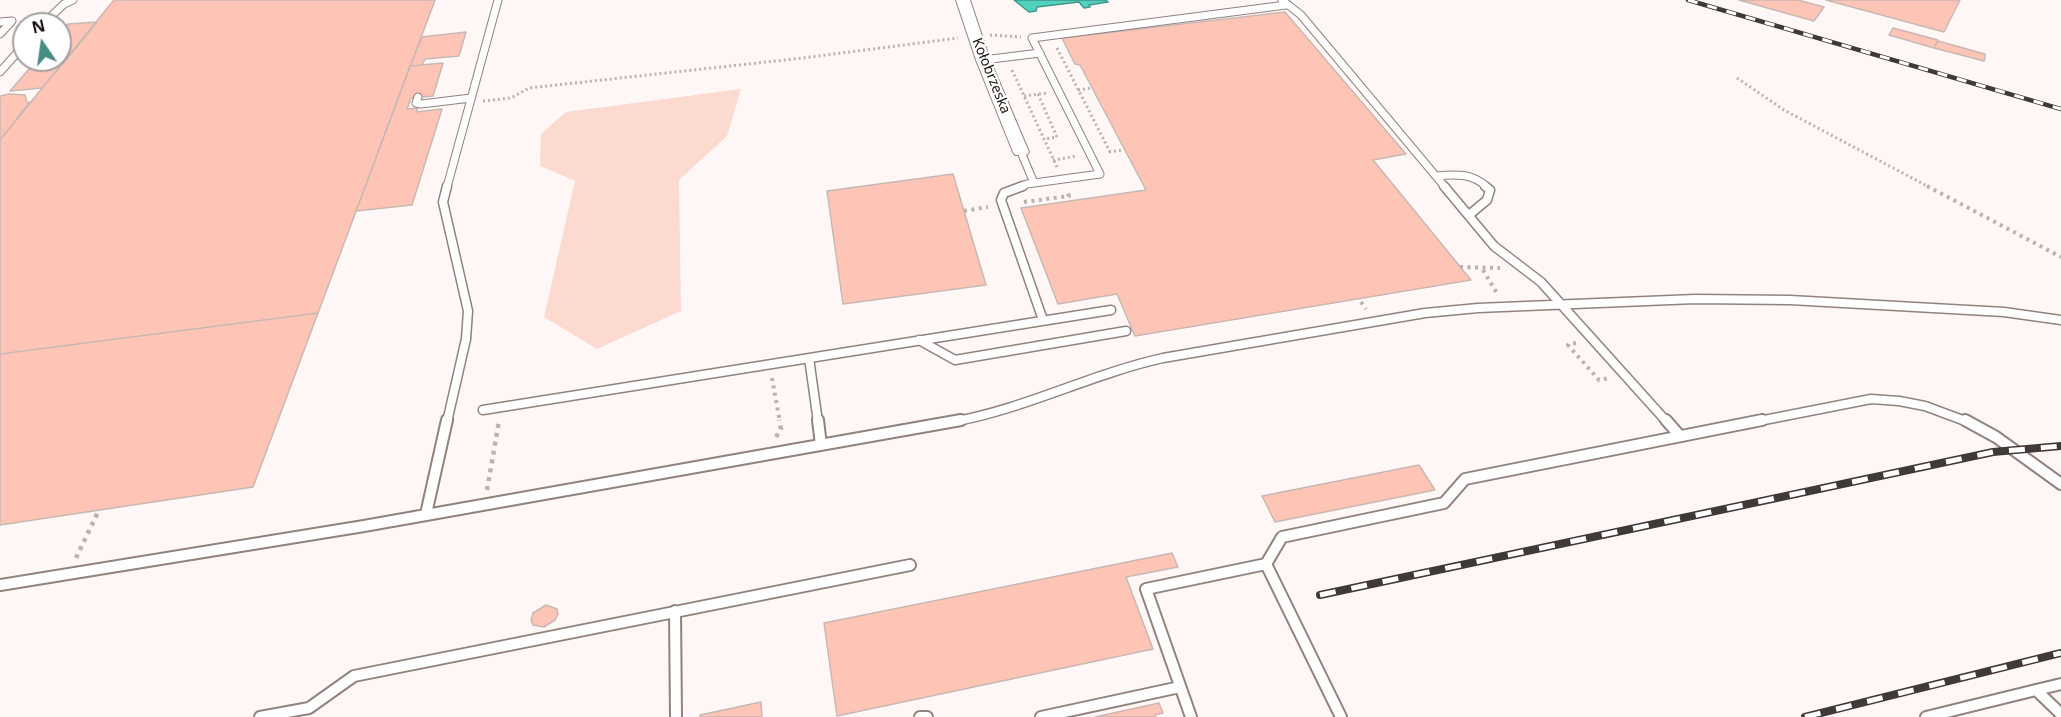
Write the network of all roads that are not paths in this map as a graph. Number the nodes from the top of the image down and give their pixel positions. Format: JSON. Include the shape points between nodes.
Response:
{"nodes":[{"id":1,"x":73,"y":0,"type":"edge"},
{"id":2,"x":498,"y":0,"type":"edge"},
{"id":3,"x":963,"y":0,"type":"edge"},
{"id":4,"x":1284,"y":3,"type":"edge"},
{"id":5,"x":56,"y":12,"type":"edge"},
{"id":6,"x":0,"y":22,"type":"edge"},
{"id":7,"x":0,"y":34,"type":"edge"},
{"id":8,"x":1040,"y":53,"type":"junction"},
{"id":9,"x":12,"y":58,"type":"edge"},
{"id":10,"x":983,"y":60,"type":"junction"},
{"id":11,"x":0,"y":72,"type":"edge"},
{"id":12,"x":418,"y":97,"type":"dead end"},
{"id":13,"x":471,"y":100,"type":"junction"},
{"id":14,"x":1022,"y":152,"type":"joint"},
{"id":15,"x":1436,"y":176,"type":"junction"},
{"id":16,"x":1034,"y":183,"type":"junction"},
{"id":17,"x":1469,"y":215,"type":"junction"},
{"id":18,"x":1562,"y":304,"type":"junction"},
{"id":19,"x":1111,"y":310,"type":"dead end"},
{"id":20,"x":1043,"y":320,"type":"junction"},
{"id":21,"x":2061,"y":320,"type":"edge"},
{"id":22,"x":1126,"y":331,"type":"dead end"},
{"id":23,"x":919,"y":340,"type":"junction"},
{"id":24,"x":809,"y":358,"type":"junction"},
{"id":25,"x":483,"y":410,"type":"dead end"},
{"id":26,"x":1680,"y":435,"type":"junction"},
{"id":27,"x":821,"y":445,"type":"junction"},
{"id":28,"x":2061,"y":471,"type":"edge"},
{"id":29,"x":2047,"y":473,"type":"junction"},
{"id":30,"x":2061,"y":484,"type":"edge"},
{"id":31,"x":426,"y":514,"type":"junction"},
{"id":32,"x":1266,"y":564,"type":"junction"},
{"id":33,"x":910,"y":565,"type":"dead end"},
{"id":34,"x":0,"y":585,"type":"edge"},
{"id":35,"x":675,"y":611,"type":"junction"},
{"id":36,"x":2061,"y":684,"type":"edge"},
{"id":37,"x":1180,"y":687,"type":"junction"},
{"id":38,"x":2036,"y":690,"type":"junction"},
{"id":39,"x":308,"y":712,"type":"edge"},
{"id":40,"x":2061,"y":714,"type":"edge"},
{"id":41,"x":260,"y":717,"type":"edge"},
{"id":42,"x":676,"y":717,"type":"edge"},
{"id":43,"x":920,"y":717,"type":"edge"},
{"id":44,"x":927,"y":717,"type":"edge"},
{"id":45,"x":1041,"y":717,"type":"edge"},
{"id":46,"x":1191,"y":717,"type":"edge"},
{"id":47,"x":1341,"y":717,"type":"edge"},
{"id":48,"x":1926,"y":717,"type":"edge"}],
"edges":[{"from":1,"to":5,"type":"lane"},
{"from":2,"to":13,"type":"lane"},
{"from":3,"to":10,"type":"street","name":"Kołobrzeska"},
{"from":4,"to":8,"type":"lane","via":[[1032,38]]},
{"from":4,"to":15,"type":"lane","via":[[1301,15]]},
{"from":6,"to":7,"type":"lane","via":[[12,21]]},
{"from":8,"to":10,"type":"lane"},
{"from":8,"to":16,"type":"lane","via":[[1100,174]]},
{"from":9,"to":11,"type":"lane"},
{"from":10,"to":14,"type":"street","name":"Kołobrzeska"},
{"from":12,"to":13,"type":"lane","via":[[416,103],[420,104]]},
{"from":13,"to":31,"type":"lane","via":[[443,202],[468,311],[466,339]]},
{"from":14,"to":16,"type":"lane"},
{"from":15,"to":17,"type":"lane"},
{"from":15,"to":17,"type":"lane","via":[[1461,173],[1479,178],[1490,190],[1487,200]]},
{"from":16,"to":20,"type":"lane","via":[[1014,187],[1001,200]]},
{"from":17,"to":18,"type":"lane","via":[[1494,246],[1541,282]]},
{"from":18,"to":21,"type":"lane","via":[[1790,300],[2004,312]]},
{"from":18,"to":26,"type":"lane"},
{"from":18,"to":27,"type":"lane","via":[[1425,313],[1163,358],[1127,366],[969,419]]},
{"from":19,"to":20,"type":"lane"},
{"from":20,"to":23,"type":"lane"},
{"from":22,"to":23,"type":"lane","via":[[955,360]]},
{"from":23,"to":24,"type":"lane"},
{"from":24,"to":25,"type":"lane"},
{"from":24,"to":27,"type":"lane"},
{"from":26,"to":29,"type":"lane","via":[[1871,399],[1898,399],[1948,412],[1972,423]]},
{"from":26,"to":32,"type":"lane","via":[[1465,479],[1444,503],[1282,537]]},
{"from":27,"to":31,"type":"lane"},
{"from":28,"to":29,"type":"lane"},
{"from":29,"to":30,"type":"lane"},
{"from":31,"to":34,"type":"lane","via":[[244,548]]},
{"from":32,"to":37,"type":"lane","via":[[1146,589]]},
{"from":32,"to":47,"type":"lane"},
{"from":33,"to":35,"type":"lane"},
{"from":35,"to":39,"type":"lane","via":[[354,675]]},
{"from":35,"to":42,"type":"lane"},
{"from":36,"to":38,"type":"lane"},
{"from":37,"to":45,"type":"lane"},
{"from":37,"to":46,"type":"lane"},
{"from":38,"to":40,"type":"lane"},
{"from":38,"to":48,"type":"lane"},
{"from":39,"to":41,"type":"lane"},
{"from":43,"to":44,"type":"lane"}]}
